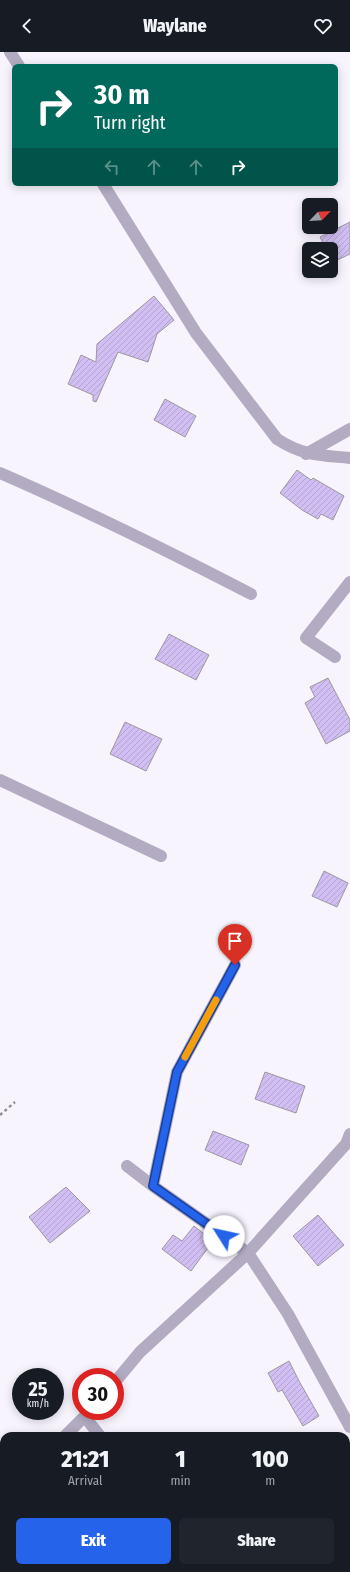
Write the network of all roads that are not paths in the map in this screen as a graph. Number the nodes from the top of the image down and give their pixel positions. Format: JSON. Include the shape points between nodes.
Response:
{"nodes":[{"id":1,"x":10,"y":52,"type":"edge"},
{"id":2,"x":19,"y":64,"type":"edge"},
{"id":3,"x":104,"y":186,"type":"edge"},
{"id":4,"x":350,"y":429,"type":"edge"},
{"id":5,"x":306,"y":454,"type":"junction"},
{"id":6,"x":350,"y":458,"type":"edge"},
{"id":7,"x":0,"y":473,"type":"edge"},
{"id":8,"x":350,"y":582,"type":"edge"},
{"id":9,"x":251,"y":594,"type":"dead end"},
{"id":10,"x":335,"y":657,"type":"dead end"},
{"id":11,"x":0,"y":780,"type":"edge"},
{"id":12,"x":161,"y":856,"type":"dead end"},
{"id":13,"x":235,"y":965,"type":"dead end"},
{"id":14,"x":350,"y":1134,"type":"edge"},
{"id":15,"x":127,"y":1166,"type":"dead end"},
{"id":16,"x":153,"y":1186,"type":"junction"},
{"id":17,"x":248,"y":1253,"type":"junction"},
{"id":18,"x":124,"y":1371,"type":"edge"},
{"id":19,"x":81,"y":1420,"type":"edge"},
{"id":20,"x":91,"y":1420,"type":"edge"},
{"id":21,"x":350,"y":1427,"type":"edge"},
{"id":22,"x":68,"y":1432,"type":"edge"},
{"id":23,"x":98,"y":1432,"type":"edge"}],
"edges":[{"from":1,"to":2,"type":"street"},
{"from":3,"to":5,"type":"street","via":[[196,333],[277,439]]},
{"from":4,"to":5,"type":"street"},
{"from":5,"to":6,"type":"street"},
{"from":7,"to":9,"type":"street","via":[[68,502]]},
{"from":8,"to":10,"type":"street","via":[[306,638]]},
{"from":11,"to":12,"type":"street"},
{"from":13,"to":16,"type":"street","via":[[177,1072]]},
{"from":14,"to":17,"type":"street","via":[[346,1144]]},
{"from":15,"to":16,"type":"street"},
{"from":16,"to":17,"type":"street"},
{"from":17,"to":18,"type":"street","via":[[140,1352]]},
{"from":17,"to":21,"type":"street","via":[[288,1314]]},
{"from":19,"to":22,"type":"street"},
{"from":20,"to":23,"type":"street"}]}
